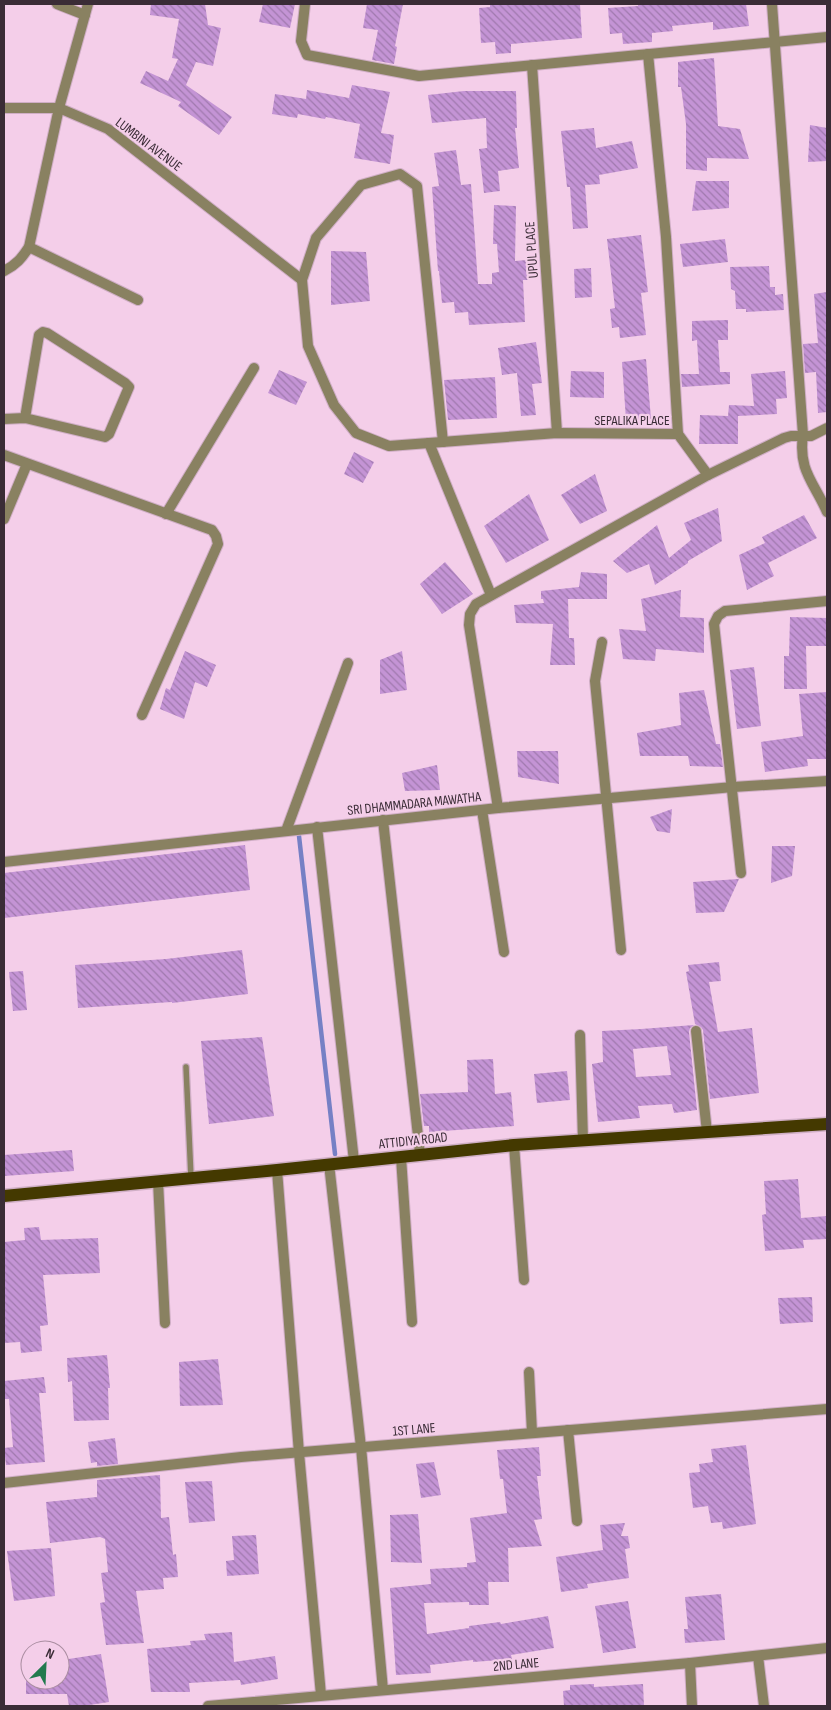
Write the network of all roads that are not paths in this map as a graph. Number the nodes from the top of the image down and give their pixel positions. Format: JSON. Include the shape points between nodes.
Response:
{"nodes":[{"id":1,"x":57,"y":4,"type":"edge"},
{"id":2,"x":88,"y":4,"type":"edge"},
{"id":3,"x":306,"y":4,"type":"edge"},
{"id":4,"x":772,"y":4,"type":"edge"},
{"id":5,"x":85,"y":14,"type":"junction"},
{"id":6,"x":827,"y":37,"type":"edge"},
{"id":7,"x":775,"y":42,"type":"junction"},
{"id":8,"x":648,"y":54,"type":"junction"},
{"id":9,"x":532,"y":65,"type":"junction"},
{"id":10,"x":4,"y":108,"type":"edge"},
{"id":11,"x":59,"y":108,"type":"junction"},
{"id":12,"x":29,"y":247,"type":"junction"},
{"id":13,"x":4,"y":270,"type":"edge"},
{"id":14,"x":302,"y":280,"type":"junction"},
{"id":15,"x":138,"y":300,"type":"dead end"},
{"id":16,"x":254,"y":368,"type":"dead end"},
{"id":17,"x":25,"y":418,"type":"junction"},
{"id":18,"x":4,"y":419,"type":"edge"},
{"id":19,"x":827,"y":428,"type":"edge"},
{"id":20,"x":556,"y":433,"type":"junction"},
{"id":21,"x":678,"y":434,"type":"junction"},
{"id":22,"x":803,"y":435,"type":"junction"},
{"id":23,"x":443,"y":442,"type":"junction"},
{"id":24,"x":429,"y":443,"type":"junction"},
{"id":25,"x":4,"y":456,"type":"edge"},
{"id":26,"x":27,"y":464,"type":"junction"},
{"id":27,"x":708,"y":476,"type":"junction"},
{"id":28,"x":827,"y":511,"type":"edge"},
{"id":29,"x":166,"y":514,"type":"junction"},
{"id":30,"x":4,"y":519,"type":"edge"},
{"id":31,"x":491,"y":595,"type":"junction"},
{"id":32,"x":827,"y":601,"type":"edge"},
{"id":33,"x":602,"y":642,"type":"dead end"},
{"id":34,"x":348,"y":663,"type":"dead end"},
{"id":35,"x":142,"y":715,"type":"dead end"},
{"id":36,"x":827,"y":781,"type":"edge"},
{"id":37,"x":733,"y":787,"type":"junction"},
{"id":38,"x":606,"y":798,"type":"junction"},
{"id":39,"x":498,"y":808,"type":"junction"},
{"id":40,"x":482,"y":810,"type":"junction"},
{"id":41,"x":383,"y":820,"type":"junction"},
{"id":42,"x":317,"y":827,"type":"junction"},
{"id":43,"x":286,"y":831,"type":"junction"},
{"id":44,"x":4,"y":862,"type":"edge"},
{"id":45,"x":741,"y":873,"type":"dead end"},
{"id":46,"x":622,"y":950,"type":"dead end"},
{"id":47,"x":504,"y":952,"type":"dead end"},
{"id":48,"x":696,"y":1031,"type":"dead end"},
{"id":49,"x":580,"y":1035,"type":"dead end"},
{"id":50,"x":186,"y":1067,"type":"dead end"},
{"id":51,"x":827,"y":1124,"type":"edge"},
{"id":52,"x":707,"y":1132,"type":"junction"},
{"id":53,"x":584,"y":1141,"type":"junction"},
{"id":54,"x":514,"y":1145,"type":"junction"},
{"id":55,"x":420,"y":1154,"type":"junction"},
{"id":56,"x":401,"y":1157,"type":"junction"},
{"id":57,"x":354,"y":1161,"type":"junction"},
{"id":58,"x":329,"y":1164,"type":"junction"},
{"id":59,"x":277,"y":1170,"type":"junction"},
{"id":60,"x":191,"y":1178,"type":"junction"},
{"id":61,"x":158,"y":1181,"type":"junction"},
{"id":62,"x":4,"y":1196,"type":"edge"},
{"id":63,"x":524,"y":1280,"type":"dead end"},
{"id":64,"x":412,"y":1322,"type":"dead end"},
{"id":65,"x":165,"y":1323,"type":"dead end"},
{"id":66,"x":529,"y":1372,"type":"dead end"},
{"id":67,"x":827,"y":1409,"type":"edge"},
{"id":68,"x":568,"y":1430,"type":"junction"},
{"id":69,"x":532,"y":1433,"type":"junction"},
{"id":70,"x":361,"y":1447,"type":"junction"},
{"id":71,"x":299,"y":1453,"type":"junction"},
{"id":72,"x":4,"y":1483,"type":"edge"},
{"id":73,"x":577,"y":1522,"type":"dead end"},
{"id":74,"x":827,"y":1648,"type":"edge"},
{"id":75,"x":758,"y":1656,"type":"junction"},
{"id":76,"x":690,"y":1663,"type":"junction"},
{"id":77,"x":383,"y":1690,"type":"junction"},
{"id":78,"x":321,"y":1695,"type":"junction"},
{"id":79,"x":208,"y":1706,"type":"edge"},
{"id":80,"x":692,"y":1706,"type":"edge"},
{"id":81,"x":764,"y":1706,"type":"edge"}],
"edges":[{"from":1,"to":5,"type":"street"},
{"from":2,"to":5,"type":"street"},
{"from":3,"to":9,"type":"street","via":[[301,41],[307,55],[419,76]]},
{"from":4,"to":7,"type":"street"},
{"from":5,"to":11,"type":"street"},
{"from":6,"to":7,"type":"street"},
{"from":7,"to":8,"type":"street"},
{"from":7,"to":22,"type":"street"},
{"from":8,"to":9,"type":"street"},
{"from":8,"to":21,"type":"street","name":"SEPALIKA PLACE","via":[[666,237]]},
{"from":9,"to":20,"type":"street","name":"UPUL PLACE"},
{"from":10,"to":11,"type":"street"},
{"from":11,"to":12,"type":"street"},
{"from":11,"to":14,"type":"street","name":"LUMBINI AVENUE","via":[[108,129]]},
{"from":12,"to":13,"type":"street","via":[[12,267]]},
{"from":12,"to":15,"type":"street"},
{"from":14,"to":23,"type":"street","via":[[316,238],[361,185],[400,174],[417,186]]},
{"from":14,"to":24,"type":"street","name":"SEPALIKA PLACE","via":[[308,346],[334,405],[356,433],[389,446]]},
{"from":16,"to":29,"type":"street"},
{"from":17,"to":17,"type":"street","via":[[105,437],[129,387],[43,332],[39,335]]},
{"from":17,"to":18,"type":"street"},
{"from":19,"to":22,"type":"street","via":[[811,436]]},
{"from":20,"to":21,"type":"street","name":"SEPALIKA PLACE"},
{"from":20,"to":23,"type":"street","name":"SEPALIKA PLACE"},
{"from":21,"to":27,"type":"street"},
{"from":22,"to":27,"type":"street","via":[[784,438]]},
{"from":22,"to":28,"type":"street","via":[[804,470]]},
{"from":23,"to":24,"type":"street","name":"SEPALIKA PLACE"},
{"from":24,"to":31,"type":"street"},
{"from":25,"to":26,"type":"street"},
{"from":26,"to":29,"type":"street"},
{"from":26,"to":30,"type":"street"},
{"from":27,"to":31,"type":"street"},
{"from":29,"to":35,"type":"street","via":[[212,530],[218,544]]},
{"from":31,"to":39,"type":"street","via":[[476,604],[470,614],[469,625]]},
{"from":32,"to":37,"type":"street","via":[[724,611],[716,619]]},
{"from":33,"to":38,"type":"street","via":[[595,681]]},
{"from":34,"to":43,"type":"street"},
{"from":36,"to":37,"type":"street","name":"SRI DHAMMADARA MAWATHA"},
{"from":37,"to":38,"type":"street","name":"SRI DHAMMADARA MAWATHA"},
{"from":37,"to":45,"type":"street"},
{"from":38,"to":39,"type":"street","name":"SRI DHAMMADARA MAWATHA"},
{"from":38,"to":46,"type":"street"},
{"from":39,"to":40,"type":"street","name":"SRI DHAMMADARA MAWATHA"},
{"from":40,"to":41,"type":"street","name":"SRI DHAMMADARA MAWATHA"},
{"from":40,"to":47,"type":"street"},
{"from":41,"to":42,"type":"street","name":"SRI DHAMMADARA MAWATHA"},
{"from":41,"to":55,"type":"street"},
{"from":42,"to":43,"type":"street","name":"SRI DHAMMADARA MAWATHA"},
{"from":42,"to":57,"type":"street"},
{"from":43,"to":44,"type":"street","name":"SRI DHAMMADARA MAWATHA"},
{"from":48,"to":52,"type":"street"},
{"from":49,"to":53,"type":"street"},
{"from":50,"to":60,"type":"lane"},
{"from":51,"to":52,"type":"main road","name":"ATTIDIYA ROAD"},
{"from":52,"to":53,"type":"main road","name":"ATTIDIYA ROAD"},
{"from":53,"to":54,"type":"main road","name":"ATTIDIYA ROAD"},
{"from":54,"to":55,"type":"main road","name":"ATTIDIYA ROAD"},
{"from":54,"to":63,"type":"street"},
{"from":55,"to":56,"type":"main road","name":"ATTIDIYA ROAD"},
{"from":56,"to":57,"type":"main road","name":"ATTIDIYA ROAD"},
{"from":56,"to":64,"type":"street"},
{"from":57,"to":58,"type":"main road","name":"ATTIDIYA ROAD"},
{"from":58,"to":59,"type":"main road","name":"ATTIDIYA ROAD"},
{"from":58,"to":70,"type":"street"},
{"from":59,"to":60,"type":"main road","name":"ATTIDIYA ROAD"},
{"from":59,"to":71,"type":"street"},
{"from":60,"to":61,"type":"main road","name":"ATTIDIYA ROAD"},
{"from":61,"to":62,"type":"main road","name":"ATTIDIYA ROAD"},
{"from":61,"to":65,"type":"street"},
{"from":66,"to":69,"type":"street"},
{"from":67,"to":68,"type":"street","name":"1ST LANE"},
{"from":68,"to":69,"type":"street","name":"1ST LANE"},
{"from":68,"to":73,"type":"street"},
{"from":69,"to":70,"type":"street","name":"1ST LANE"},
{"from":70,"to":71,"type":"street","name":"1ST LANE"},
{"from":70,"to":77,"type":"street"},
{"from":71,"to":72,"type":"street","name":"1ST LANE"},
{"from":71,"to":78,"type":"street"},
{"from":74,"to":75,"type":"street","name":"2ND LANE"},
{"from":75,"to":76,"type":"street","name":"2ND LANE"},
{"from":75,"to":81,"type":"street"},
{"from":76,"to":77,"type":"street","name":"2ND LANE"},
{"from":76,"to":80,"type":"street"},
{"from":77,"to":78,"type":"street","name":"2ND LANE"},
{"from":78,"to":79,"type":"street","name":"2ND LANE"}]}
